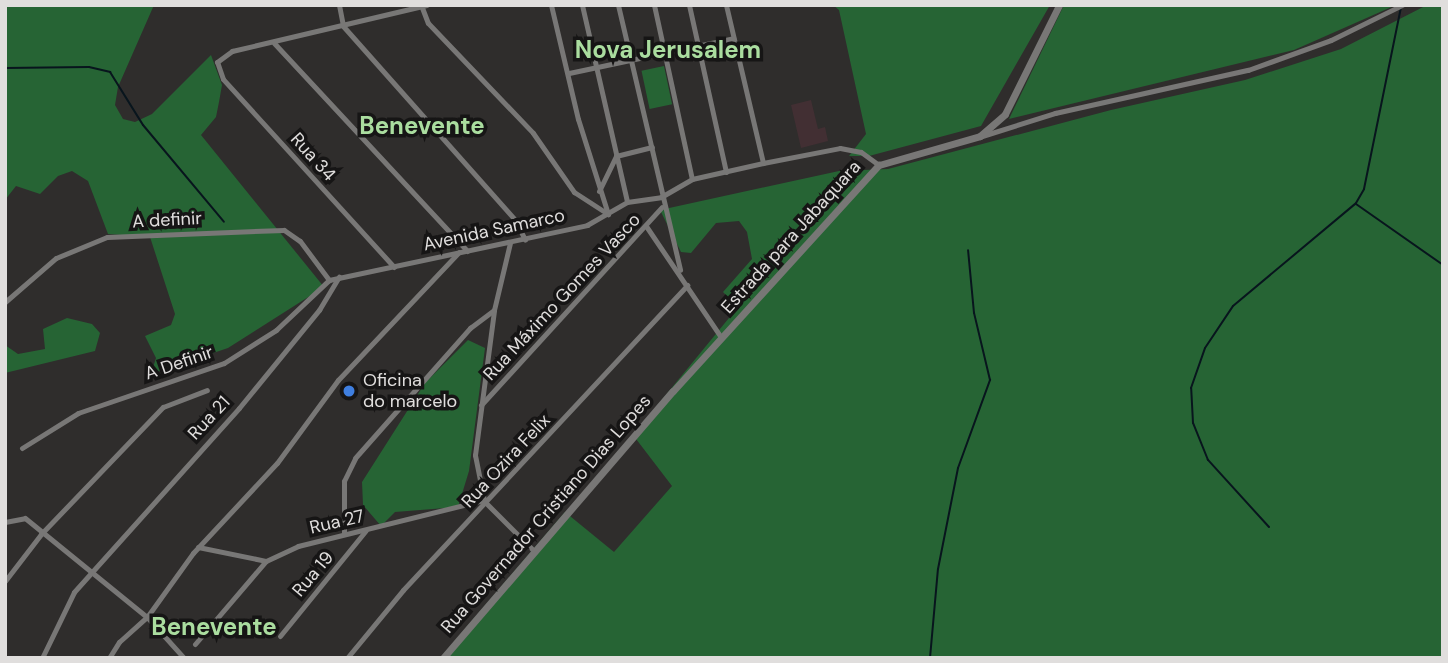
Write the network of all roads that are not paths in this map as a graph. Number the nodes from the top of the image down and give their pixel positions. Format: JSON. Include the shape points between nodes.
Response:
{"nodes":[{"id":1,"x":339,"y":5,"type":"edge"},
{"id":2,"x":551,"y":5,"type":"edge"},
{"id":3,"x":582,"y":5,"type":"edge"},
{"id":4,"x":618,"y":5,"type":"edge"},
{"id":5,"x":654,"y":5,"type":"edge"},
{"id":6,"x":689,"y":5,"type":"edge"},
{"id":7,"x":726,"y":5,"type":"edge"},
{"id":8,"x":1059,"y":5,"type":"edge"},
{"id":9,"x":1402,"y":5,"type":"edge"},
{"id":10,"x":423,"y":6,"type":"edge"},
{"id":11,"x":343,"y":26,"type":"junction"},
{"id":12,"x":733,"y":38,"type":"junction"},
{"id":13,"x":274,"y":43,"type":"junction"},
{"id":14,"x":698,"y":47,"type":"junction"},
{"id":15,"x":665,"y":53,"type":"junction"},
{"id":16,"x":632,"y":61,"type":"junction"},
{"id":17,"x":595,"y":68,"type":"junction"},
{"id":18,"x":569,"y":73,"type":"junction"},
{"id":19,"x":980,"y":136,"type":"junction"},
{"id":20,"x":652,"y":147,"type":"junction"},
{"id":21,"x":616,"y":156,"type":"junction"},
{"id":22,"x":764,"y":163,"type":"junction"},
{"id":23,"x":878,"y":165,"type":"junction"},
{"id":24,"x":726,"y":172,"type":"junction"},
{"id":25,"x":692,"y":179,"type":"junction"},
{"id":26,"x":599,"y":191,"type":"junction"},
{"id":27,"x":661,"y":197,"type":"junction"},
{"id":28,"x":627,"y":202,"type":"junction"},
{"id":29,"x":662,"y":206,"type":"junction"},
{"id":30,"x":608,"y":214,"type":"junction"},
{"id":31,"x":646,"y":226,"type":"junction"},
{"id":32,"x":525,"y":240,"type":"junction"},
{"id":33,"x":510,"y":243,"type":"junction"},
{"id":34,"x":467,"y":251,"type":"junction"},
{"id":35,"x":458,"y":252,"type":"junction"},
{"id":36,"x":394,"y":267,"type":"junction"},
{"id":37,"x":680,"y":270,"type":"junction"},
{"id":38,"x":339,"y":277,"type":"junction"},
{"id":39,"x":328,"y":280,"type":"junction"},
{"id":40,"x":687,"y":285,"type":"junction"},
{"id":41,"x":5,"y":302,"type":"edge"},
{"id":42,"x":494,"y":310,"type":"junction"},
{"id":43,"x":721,"y":337,"type":"junction"},
{"id":44,"x":207,"y":390,"type":"dead end"},
{"id":45,"x":673,"y":391,"type":"joint"},
{"id":46,"x":481,"y":405,"type":"junction"},
{"id":47,"x":22,"y":448,"type":"dead end"},
{"id":48,"x":486,"y":502,"type":"junction"},
{"id":49,"x":5,"y":522,"type":"edge"},
{"id":50,"x":366,"y":530,"type":"junction"},
{"id":51,"x":41,"y":534,"type":"junction"},
{"id":52,"x":344,"y":534,"type":"junction"},
{"id":53,"x":198,"y":547,"type":"junction"},
{"id":54,"x":535,"y":552,"type":"junction"},
{"id":55,"x":265,"y":561,"type":"junction"},
{"id":56,"x":93,"y":573,"type":"junction"},
{"id":57,"x":5,"y":581,"type":"edge"},
{"id":58,"x":147,"y":617,"type":"junction"},
{"id":59,"x":280,"y":636,"type":"dead end"},
{"id":60,"x":195,"y":643,"type":"dead end"},
{"id":61,"x":42,"y":658,"type":"edge"},
{"id":62,"x":109,"y":658,"type":"edge"},
{"id":63,"x":184,"y":658,"type":"edge"},
{"id":64,"x":347,"y":658,"type":"edge"},
{"id":65,"x":443,"y":658,"type":"edge"}],
"edges":[{"from":1,"to":11,"type":"street"},
{"from":2,"to":18,"type":"street"},
{"from":3,"to":17,"type":"street"},
{"from":4,"to":16,"type":"street","name":"Estrada para Jabaquara"},
{"from":5,"to":15,"type":"street"},
{"from":6,"to":14,"type":"street"},
{"from":7,"to":12,"type":"street"},
{"from":8,"to":19,"type":"street","name":"Estrada para Jabaquara","via":[[1016,99]]},
{"from":9,"to":19,"type":"street","via":[[1331,40],[1248,70],[1055,113]]},
{"from":10,"to":11,"type":"street"},
{"from":10,"to":30,"type":"street","via":[[431,27],[533,133],[574,192]]},
{"from":11,"to":13,"type":"street"},
{"from":11,"to":32,"type":"street","via":[[515,220]]},
{"from":12,"to":14,"type":"street"},
{"from":12,"to":22,"type":"street"},
{"from":13,"to":34,"type":"street"},
{"from":13,"to":36,"type":"street","name":"Rua 34","via":[[226,52],[217,62],[223,79]]},
{"from":14,"to":15,"type":"street"},
{"from":14,"to":24,"type":"street"},
{"from":15,"to":16,"type":"street"},
{"from":15,"to":25,"type":"street"},
{"from":16,"to":17,"type":"street"},
{"from":16,"to":20,"type":"street","name":"Estrada para Jabaquara"},
{"from":17,"to":18,"type":"street"},
{"from":17,"to":21,"type":"street"},
{"from":18,"to":26,"type":"street"},
{"from":19,"to":23,"type":"street","name":"Estrada para Jabaquara"},
{"from":20,"to":21,"type":"street"},
{"from":20,"to":27,"type":"street","name":"Estrada para Jabaquara"},
{"from":21,"to":26,"type":"street"},
{"from":21,"to":28,"type":"street"},
{"from":22,"to":23,"type":"street","via":[[839,148],[861,152]]},
{"from":22,"to":24,"type":"street"},
{"from":23,"to":43,"type":"street","name":"Estrada para Jabaquara"},
{"from":24,"to":25,"type":"street"},
{"from":25,"to":27,"type":"street"},
{"from":26,"to":30,"type":"street"},
{"from":27,"to":28,"type":"street","name":"Avenida Samarco"},
{"from":27,"to":29,"type":"street","name":"Estrada para Jabaquara"},
{"from":28,"to":30,"type":"street","name":"Avenida Samarco"},
{"from":29,"to":31,"type":"street","name":"Rua Máximo Gomes Vasco"},
{"from":29,"to":37,"type":"street","name":"Estrada para Jabaquara"},
{"from":30,"to":32,"type":"street","name":"Avenida Samarco","via":[[587,225]]},
{"from":31,"to":37,"type":"street","name":"Estrada para Jabaquara"},
{"from":31,"to":46,"type":"street","name":"Rua Máximo Gomes Vasco"},
{"from":32,"to":33,"type":"street","name":"Avenida Samarco"},
{"from":33,"to":34,"type":"street","name":"Avenida Samarco"},
{"from":33,"to":42,"type":"street"},
{"from":34,"to":35,"type":"street","name":"Avenida Samarco"},
{"from":35,"to":36,"type":"street","name":"Avenida Samarco"},
{"from":35,"to":53,"type":"street","via":[[338,380],[277,463]]},
{"from":36,"to":38,"type":"street","name":"Avenida Samarco"},
{"from":37,"to":40,"type":"street","name":"Estrada para Jabaquara"},
{"from":38,"to":39,"type":"street","name":"Avenida Samarco"},
{"from":38,"to":56,"type":"street","name":"Rua 21","via":[[324,305],[271,369]]},
{"from":39,"to":41,"type":"street","name":"A definir","via":[[300,241],[284,230],[107,237],[56,258]]},
{"from":39,"to":47,"type":"street","name":"A Definir","via":[[276,330],[224,363],[78,414]]},
{"from":40,"to":43,"type":"street","name":"Estrada para Jabaquara"},
{"from":40,"to":48,"type":"street","name":"Rua Ozira Felix"},
{"from":42,"to":46,"type":"street"},
{"from":42,"to":52,"type":"street","via":[[470,328],[355,457],[344,481]]},
{"from":43,"to":45,"type":"street","name":"Estrada para Jabaquara"},
{"from":44,"to":51,"type":"street","via":[[163,407]]},
{"from":45,"to":54,"type":"street","name":"Rua Governador Cristiano Dias Lopes"},
{"from":46,"to":48,"type":"street","via":[[475,455]]},
{"from":48,"to":50,"type":"street","name":"Rua 27"},
{"from":48,"to":54,"type":"street"},
{"from":48,"to":64,"type":"street","name":"Rua Ozira Felix"},
{"from":49,"to":51,"type":"street","via":[[21,516]]},
{"from":50,"to":52,"type":"street","name":"Rua 27"},
{"from":50,"to":59,"type":"street","name":"Rua 19"},
{"from":51,"to":56,"type":"street"},
{"from":51,"to":57,"type":"street"},
{"from":52,"to":55,"type":"street","name":"Rua 27","via":[[299,545]]},
{"from":53,"to":55,"type":"street"},
{"from":53,"to":58,"type":"street"},
{"from":54,"to":65,"type":"street","name":"Rua Governador Cristiano Dias Lopes"},
{"from":55,"to":60,"type":"street"},
{"from":56,"to":58,"type":"street"},
{"from":56,"to":61,"type":"street","name":"Rua 21","via":[[69,598]]},
{"from":58,"to":62,"type":"street","via":[[119,642]]},
{"from":58,"to":63,"type":"street"}]}
